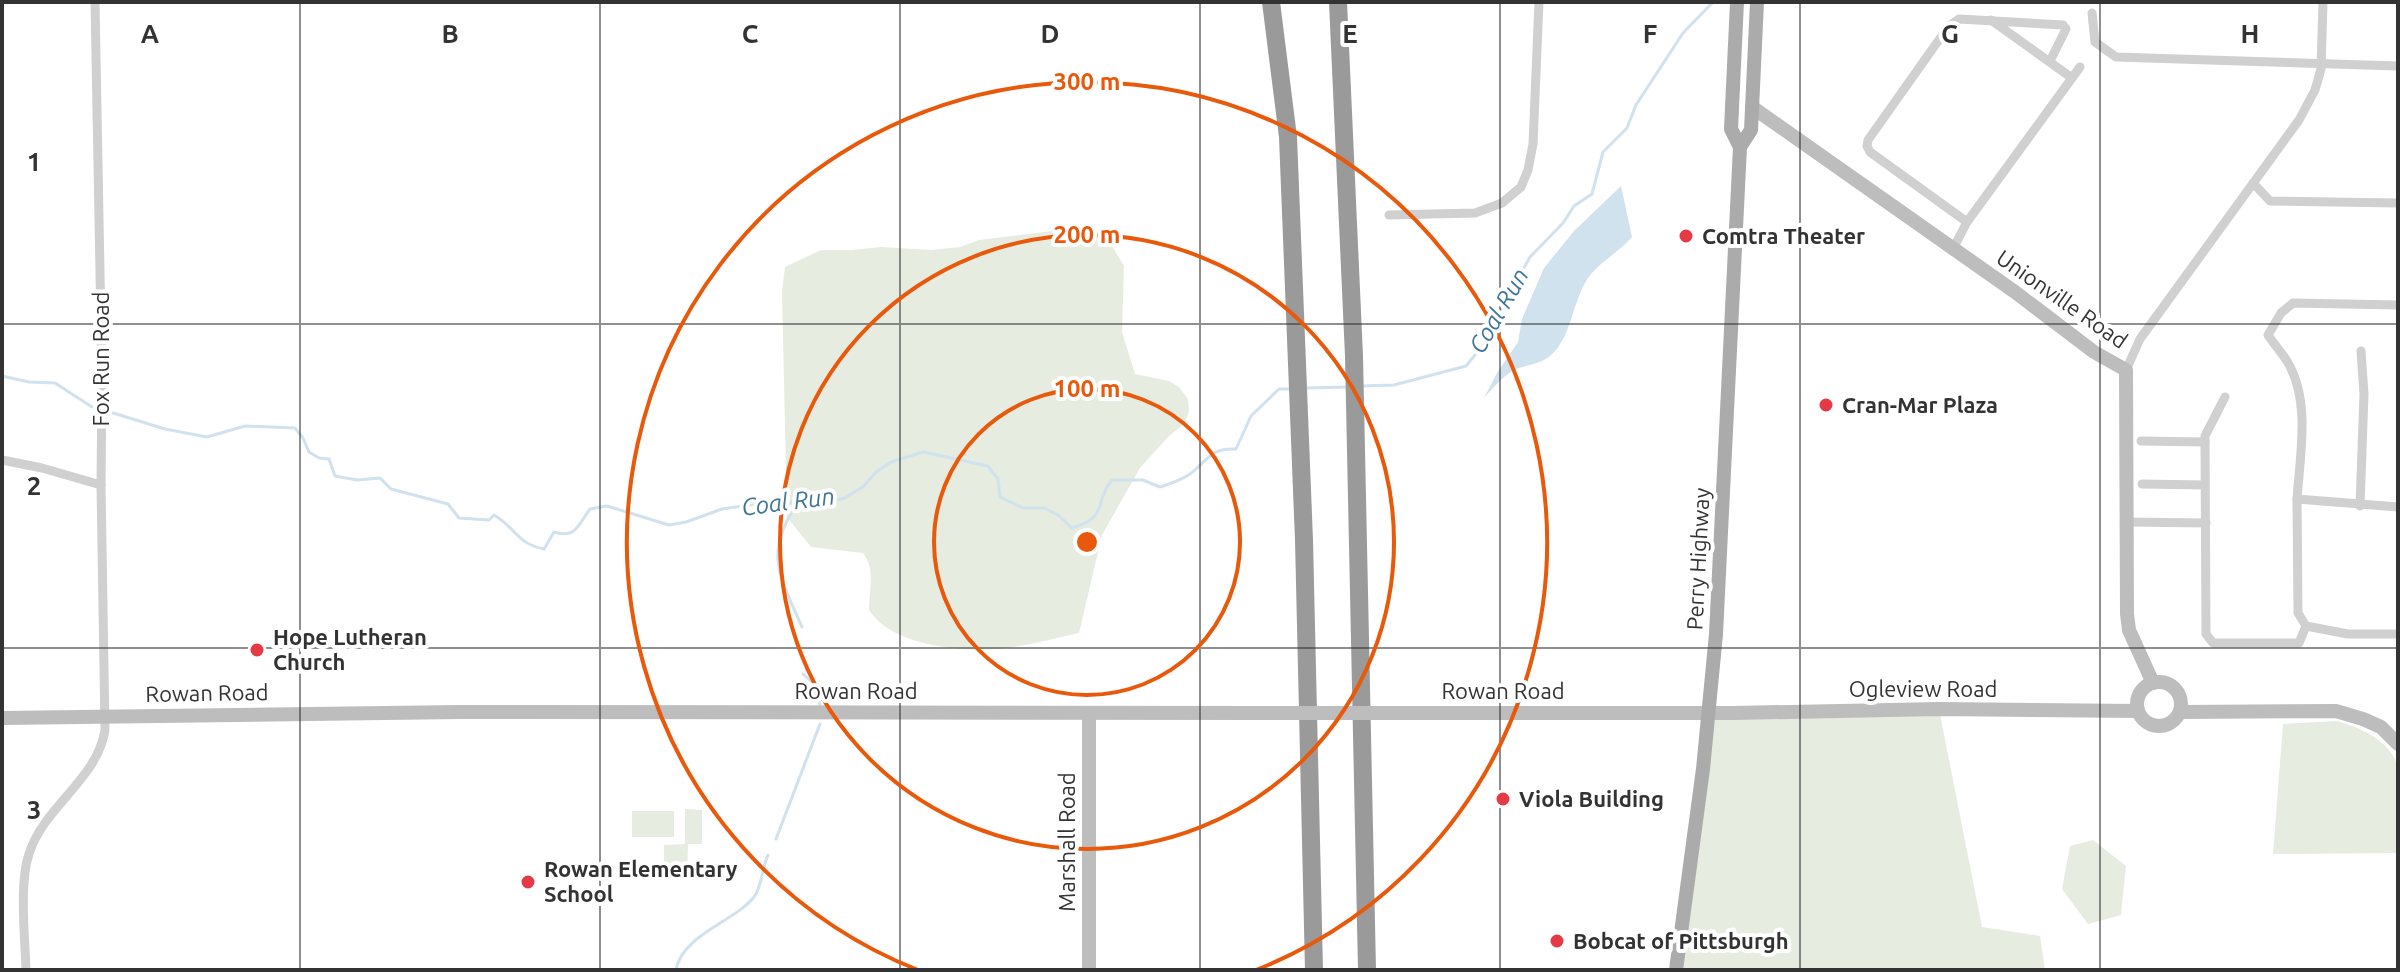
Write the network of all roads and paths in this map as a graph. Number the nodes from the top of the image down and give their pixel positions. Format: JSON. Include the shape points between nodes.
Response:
{"nodes":[{"id":1,"x":95,"y":2,"type":"edge"},
{"id":2,"x":1271,"y":2,"type":"edge"},
{"id":3,"x":1338,"y":2,"type":"edge"},
{"id":4,"x":1539,"y":2,"type":"edge"},
{"id":5,"x":1737,"y":2,"type":"edge"},
{"id":6,"x":1757,"y":2,"type":"edge"},
{"id":7,"x":2323,"y":2,"type":"edge"},
{"id":8,"x":2092,"y":13,"type":"dead end"},
{"id":9,"x":1991,"y":20,"type":"junction"},
{"id":10,"x":2050,"y":61,"type":"junction"},
{"id":11,"x":2321,"y":63,"type":"junction"},
{"id":12,"x":2398,"y":66,"type":"edge"},
{"id":13,"x":2080,"y":67,"type":"dead end"},
{"id":14,"x":2072,"y":78,"type":"junction"},
{"id":15,"x":1752,"y":107,"type":"junction"},
{"id":16,"x":1740,"y":147,"type":"junction"},
{"id":17,"x":2253,"y":183,"type":"junction"},
{"id":18,"x":2398,"y":203,"type":"edge"},
{"id":19,"x":1389,"y":215,"type":"dead end"},
{"id":20,"x":1967,"y":222,"type":"junction"},
{"id":21,"x":1953,"y":249,"type":"junction"},
{"id":22,"x":2398,"y":305,"type":"edge"},
{"id":23,"x":2361,"y":351,"type":"dead end"},
{"id":24,"x":2126,"y":370,"type":"junction"},
{"id":25,"x":2225,"y":397,"type":"dead end"},
{"id":26,"x":2141,"y":441,"type":"dead end"},
{"id":27,"x":2205,"y":442,"type":"junction"},
{"id":28,"x":2,"y":460,"type":"edge"},
{"id":29,"x":2142,"y":484,"type":"dead end"},
{"id":30,"x":101,"y":485,"type":"junction"},
{"id":31,"x":2205,"y":485,"type":"junction"},
{"id":32,"x":2297,"y":499,"type":"junction"},
{"id":33,"x":2360,"y":506,"type":"junction"},
{"id":34,"x":2398,"y":507,"type":"edge"},
{"id":35,"x":2125,"y":522,"type":"junction"},
{"id":36,"x":2206,"y":523,"type":"junction"},
{"id":37,"x":2306,"y":626,"type":"junction"},
{"id":38,"x":2398,"y":634,"type":"edge"},
{"id":39,"x":2153,"y":683,"type":"junction"},
{"id":40,"x":2138,"y":711,"type":"junction"},
{"id":41,"x":2181,"y":712,"type":"junction"},
{"id":42,"x":1709,"y":713,"type":"junction"},
{"id":43,"x":1089,"y":714,"type":"junction"},
{"id":44,"x":104,"y":716,"type":"junction"},
{"id":45,"x":2,"y":718,"type":"edge"},
{"id":46,"x":2398,"y":744,"type":"edge"},
{"id":47,"x":26,"y":970,"type":"edge"},
{"id":48,"x":1089,"y":970,"type":"edge"},
{"id":49,"x":1314,"y":970,"type":"edge"},
{"id":50,"x":1367,"y":970,"type":"edge"},
{"id":51,"x":1676,"y":970,"type":"edge"}],
"edges":[{"from":1,"to":30,"type":"street","name":"Fox Run Road"},
{"from":2,"to":49,"type":"highway","via":[[1288,137]]},
{"from":3,"to":50,"type":"highway","via":[[1354,356]]},
{"from":4,"to":19,"type":"street","via":[[1533,144],[1521,187],[1502,203],[1475,213]]},
{"from":5,"to":16,"type":"main road","name":"Perry Highway","via":[[1731,129]]},
{"from":6,"to":15,"type":"main road","name":"Perry Highway"},
{"from":7,"to":11,"type":"street"},
{"from":8,"to":11,"type":"street","via":[[2095,42],[2116,57]]},
{"from":9,"to":10,"type":"street"},
{"from":9,"to":10,"type":"street","via":[[2063,25],[2064,36]]},
{"from":9,"to":20,"type":"street","via":[[1953,22],[1867,146]]},
{"from":10,"to":14,"type":"street"},
{"from":11,"to":12,"type":"street"},
{"from":11,"to":17,"type":"street","via":[[2315,90],[2299,120]]},
{"from":13,"to":14,"type":"street"},
{"from":14,"to":20,"type":"street"},
{"from":15,"to":16,"type":"main road","name":"Perry Highway","via":[[1751,130]]},
{"from":15,"to":21,"type":"street","name":"Unionville Road"},
{"from":16,"to":42,"type":"main road","name":"Perry Highway"},
{"from":17,"to":18,"type":"street","via":[[2270,201]]},
{"from":17,"to":24,"type":"street","via":[[2140,339]]},
{"from":20,"to":21,"type":"street"},
{"from":21,"to":24,"type":"street","name":"Unionville Road"},
{"from":22,"to":32,"type":"street","via":[[2293,303],[2268,335],[2288,363],[2298,391],[2302,424]]},
{"from":23,"to":33,"type":"street"},
{"from":24,"to":35,"type":"street","name":"Unionville Road"},
{"from":25,"to":27,"type":"street"},
{"from":26,"to":27,"type":"street"},
{"from":27,"to":31,"type":"street"},
{"from":28,"to":30,"type":"street"},
{"from":29,"to":31,"type":"street"},
{"from":30,"to":44,"type":"street","name":"Fox Run Road"},
{"from":31,"to":36,"type":"street"},
{"from":32,"to":33,"type":"street"},
{"from":32,"to":37,"type":"street","via":[[2298,613]]},
{"from":33,"to":34,"type":"street"},
{"from":35,"to":36,"type":"street"},
{"from":35,"to":39,"type":"street","name":"Unionville Road","via":[[2129,630]]},
{"from":36,"to":37,"type":"street","via":[[2206,634],[2213,643],[2299,643]]},
{"from":37,"to":38,"type":"street","via":[[2348,634]]},
{"from":39,"to":40,"type":"street","via":[[2137,698]]},
{"from":39,"to":41,"type":"street","via":[[2174,687]]},
{"from":40,"to":41,"type":"street","via":[[2148,724],[2162,727]]},
{"from":40,"to":42,"type":"street","name":"Ogleview Road"},
{"from":41,"to":46,"type":"street","via":[[2336,711],[2381,727]]},
{"from":42,"to":43,"type":"street","name":"Rowan Road","bridge":true},
{"from":42,"to":51,"type":"main road","name":"Perry Highway"},
{"from":43,"to":44,"type":"street","name":"Rowan Road"},
{"from":43,"to":48,"type":"street","name":"Marshall Road"},
{"from":44,"to":45,"type":"street","name":"Rowan Road"},
{"from":44,"to":47,"type":"street","name":"Fox Run Road","via":[[98,756],[38,833],[28,855]]}]}
